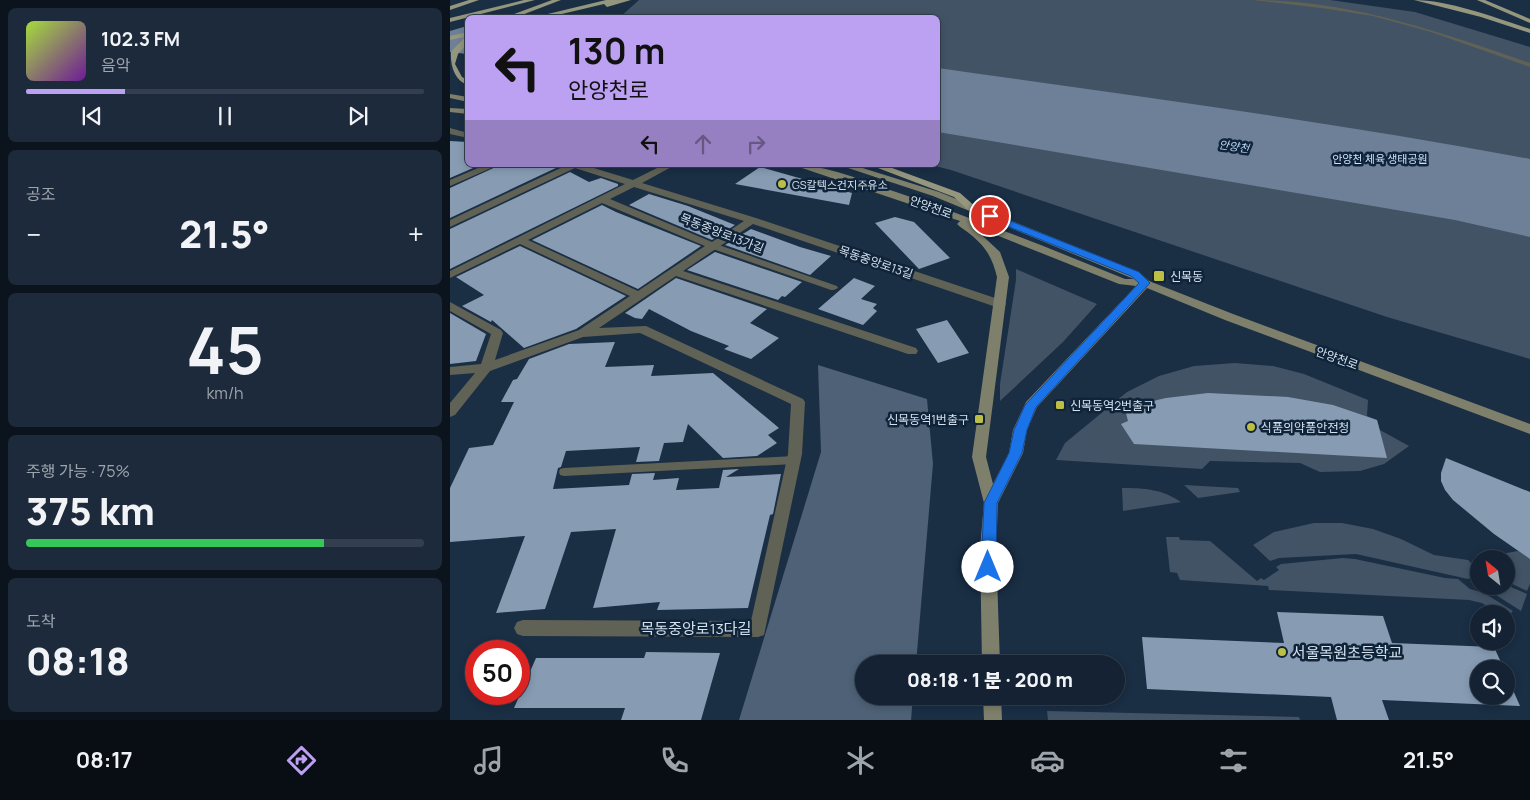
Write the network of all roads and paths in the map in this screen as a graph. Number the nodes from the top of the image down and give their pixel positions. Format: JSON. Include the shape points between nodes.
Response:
{"nodes":[{"id":1,"x":476,"y":0,"type":"edge"},
{"id":2,"x":532,"y":0,"type":"edge"},
{"id":3,"x":558,"y":0,"type":"edge"},
{"id":4,"x":615,"y":0,"type":"edge"},
{"id":5,"x":628,"y":0,"type":"edge"},
{"id":6,"x":1255,"y":0,"type":"edge"},
{"id":7,"x":1417,"y":0,"type":"edge"},
{"id":8,"x":1480,"y":0,"type":"edge"},
{"id":9,"x":1499,"y":0,"type":"edge"},
{"id":10,"x":491,"y":2,"type":"dead end"},
{"id":11,"x":450,"y":8,"type":"edge"},
{"id":12,"x":450,"y":12,"type":"edge"},
{"id":13,"x":1530,"y":13,"type":"edge"},
{"id":14,"x":470,"y":15,"type":"edge"},
{"id":15,"x":515,"y":15,"type":"edge"},
{"id":16,"x":548,"y":15,"type":"edge"},
{"id":17,"x":572,"y":15,"type":"edge"},
{"id":18,"x":465,"y":16,"type":"edge"},
{"id":19,"x":450,"y":20,"type":"edge"},
{"id":20,"x":1530,"y":21,"type":"edge"},
{"id":21,"x":1530,"y":31,"type":"edge"},
{"id":22,"x":465,"y":35,"type":"edge"},
{"id":23,"x":450,"y":38,"type":"edge"},
{"id":24,"x":465,"y":41,"type":"edge"},
{"id":25,"x":1530,"y":65,"type":"edge"},
{"id":26,"x":465,"y":82,"type":"edge"},
{"id":27,"x":450,"y":96,"type":"edge"},
{"id":28,"x":465,"y":100,"type":"edge"},
{"id":29,"x":450,"y":101,"type":"edge"},
{"id":30,"x":465,"y":101,"type":"edge"},
{"id":31,"x":450,"y":110,"type":"edge"},
{"id":32,"x":465,"y":112,"type":"edge"},
{"id":33,"x":450,"y":131,"type":"edge"},
{"id":34,"x":465,"y":135,"type":"edge"},
{"id":35,"x":488,"y":167,"type":"edge"},
{"id":36,"x":570,"y":167,"type":"edge"},
{"id":37,"x":581,"y":167,"type":"edge"},
{"id":38,"x":666,"y":167,"type":"edge"},
{"id":39,"x":805,"y":167,"type":"edge"},
{"id":40,"x":850,"y":167,"type":"edge"},
{"id":41,"x":880,"y":167,"type":"edge"},
{"id":42,"x":450,"y":183,"type":"edge"},
{"id":43,"x":634,"y":183,"type":"junction"},
{"id":44,"x":602,"y":199,"type":"junction"},
{"id":45,"x":972,"y":208,"type":"junction"},
{"id":46,"x":946,"y":212,"type":"junction"},
{"id":47,"x":752,"y":220,"type":"junction"},
{"id":48,"x":450,"y":224,"type":"edge"},
{"id":49,"x":520,"y":240,"type":"junction"},
{"id":50,"x":713,"y":246,"type":"junction"},
{"id":51,"x":674,"y":272,"type":"junction"},
{"id":52,"x":450,"y":275,"type":"edge"},
{"id":53,"x":1145,"y":283,"type":"junction"},
{"id":54,"x":834,"y":288,"type":"dead end"},
{"id":55,"x":639,"y":296,"type":"junction"},
{"id":56,"x":1000,"y":304,"type":"junction"},
{"id":57,"x":450,"y":306,"type":"edge"},
{"id":58,"x":582,"y":333,"type":"junction"},
{"id":59,"x":912,"y":352,"type":"dead end"},
{"id":60,"x":486,"y":368,"type":"junction"},
{"id":61,"x":450,"y":371,"type":"edge"},
{"id":62,"x":450,"y":412,"type":"edge"},
{"id":63,"x":1530,"y":429,"type":"edge"},
{"id":64,"x":794,"y":460,"type":"junction"},
{"id":65,"x":564,"y":472,"type":"dead end"},
{"id":66,"x":991,"y":503,"type":"junction"},
{"id":67,"x":523,"y":628,"type":"dead end"},
{"id":68,"x":991,"y":655,"type":"edge"},
{"id":69,"x":992,"y":705,"type":"edge"},
{"id":70,"x":992,"y":720,"type":"edge"}],
"edges":[{"from":1,"to":11,"type":"main road"},
{"from":2,"to":14,"type":"main road"},
{"from":3,"to":15,"type":"main road"},
{"from":4,"to":16,"type":"main road"},
{"from":5,"to":17,"type":"main road"},
{"from":6,"to":25,"type":"lane","via":[[1372,15],[1435,31]]},
{"from":7,"to":21,"type":"main road"},
{"from":8,"to":20,"type":"main road"},
{"from":9,"to":13,"type":"main road"},
{"from":10,"to":12,"type":"main road"},
{"from":18,"to":19,"type":"main road"},
{"from":22,"to":23,"type":"main road"},
{"from":24,"to":26,"type":"main road","via":[[454,54],[451,64]]},
{"from":27,"to":28,"type":"main road"},
{"from":29,"to":30,"type":"main road"},
{"from":31,"to":32,"type":"main road"},
{"from":33,"to":34,"type":"street"},
{"from":35,"to":42,"type":"street"},
{"from":36,"to":48,"type":"street","name":"목동중앙로13길"},
{"from":37,"to":43,"type":"street","name":"목동중앙로13길"},
{"from":38,"to":43,"type":"street"},
{"from":39,"to":46,"type":"main road","name":"안양천로"},
{"from":40,"to":45,"type":"main road","name":"안양천로"},
{"from":41,"to":45,"type":"main road","via":[[957,195]]},
{"from":43,"to":44,"type":"street"},
{"from":43,"to":47,"type":"street","name":"목동중앙로13길"},
{"from":44,"to":49,"type":"street"},
{"from":44,"to":50,"type":"street","name":"목동중앙로13가길"},
{"from":45,"to":53,"type":"main road","name":"안양천로","via":[[1135,274]]},
{"from":46,"to":53,"type":"main road","name":"안양천로","via":[[1123,282]]},
{"from":46,"to":56,"type":"main road","via":[[974,232],[996,254],[1003,277]]},
{"from":47,"to":50,"type":"street"},
{"from":47,"to":56,"type":"street","name":"목동중앙로13길"},
{"from":49,"to":52,"type":"street"},
{"from":49,"to":55,"type":"street"},
{"from":50,"to":51,"type":"street"},
{"from":50,"to":54,"type":"lane","name":"목동중앙로13가길"},
{"from":51,"to":55,"type":"street"},
{"from":51,"to":59,"type":"street"},
{"from":53,"to":63,"type":"main road","name":"안양천로"},
{"from":53,"to":66,"type":"main road","via":[[1031,405],[1020,430],[1016,453]]},
{"from":55,"to":58,"type":"street"},
{"from":56,"to":66,"type":"main road","via":[[979,457]]},
{"from":57,"to":60,"type":"street","via":[[497,334]]},
{"from":58,"to":60,"type":"street","name":"목동중앙로13다길"},
{"from":58,"to":64,"type":"street","name":"목동중앙로13다길","via":[[642,329],[798,402]]},
{"from":60,"to":61,"type":"street","name":"목동중앙로13다길"},
{"from":60,"to":62,"type":"street"},
{"from":64,"to":65,"type":"lane"},
{"from":64,"to":67,"type":"street","name":"목동중앙로13다길","via":[[758,629]]},
{"from":66,"to":68,"type":"main road","via":[[988,548]]},
{"from":69,"to":70,"type":"main road"}]}
